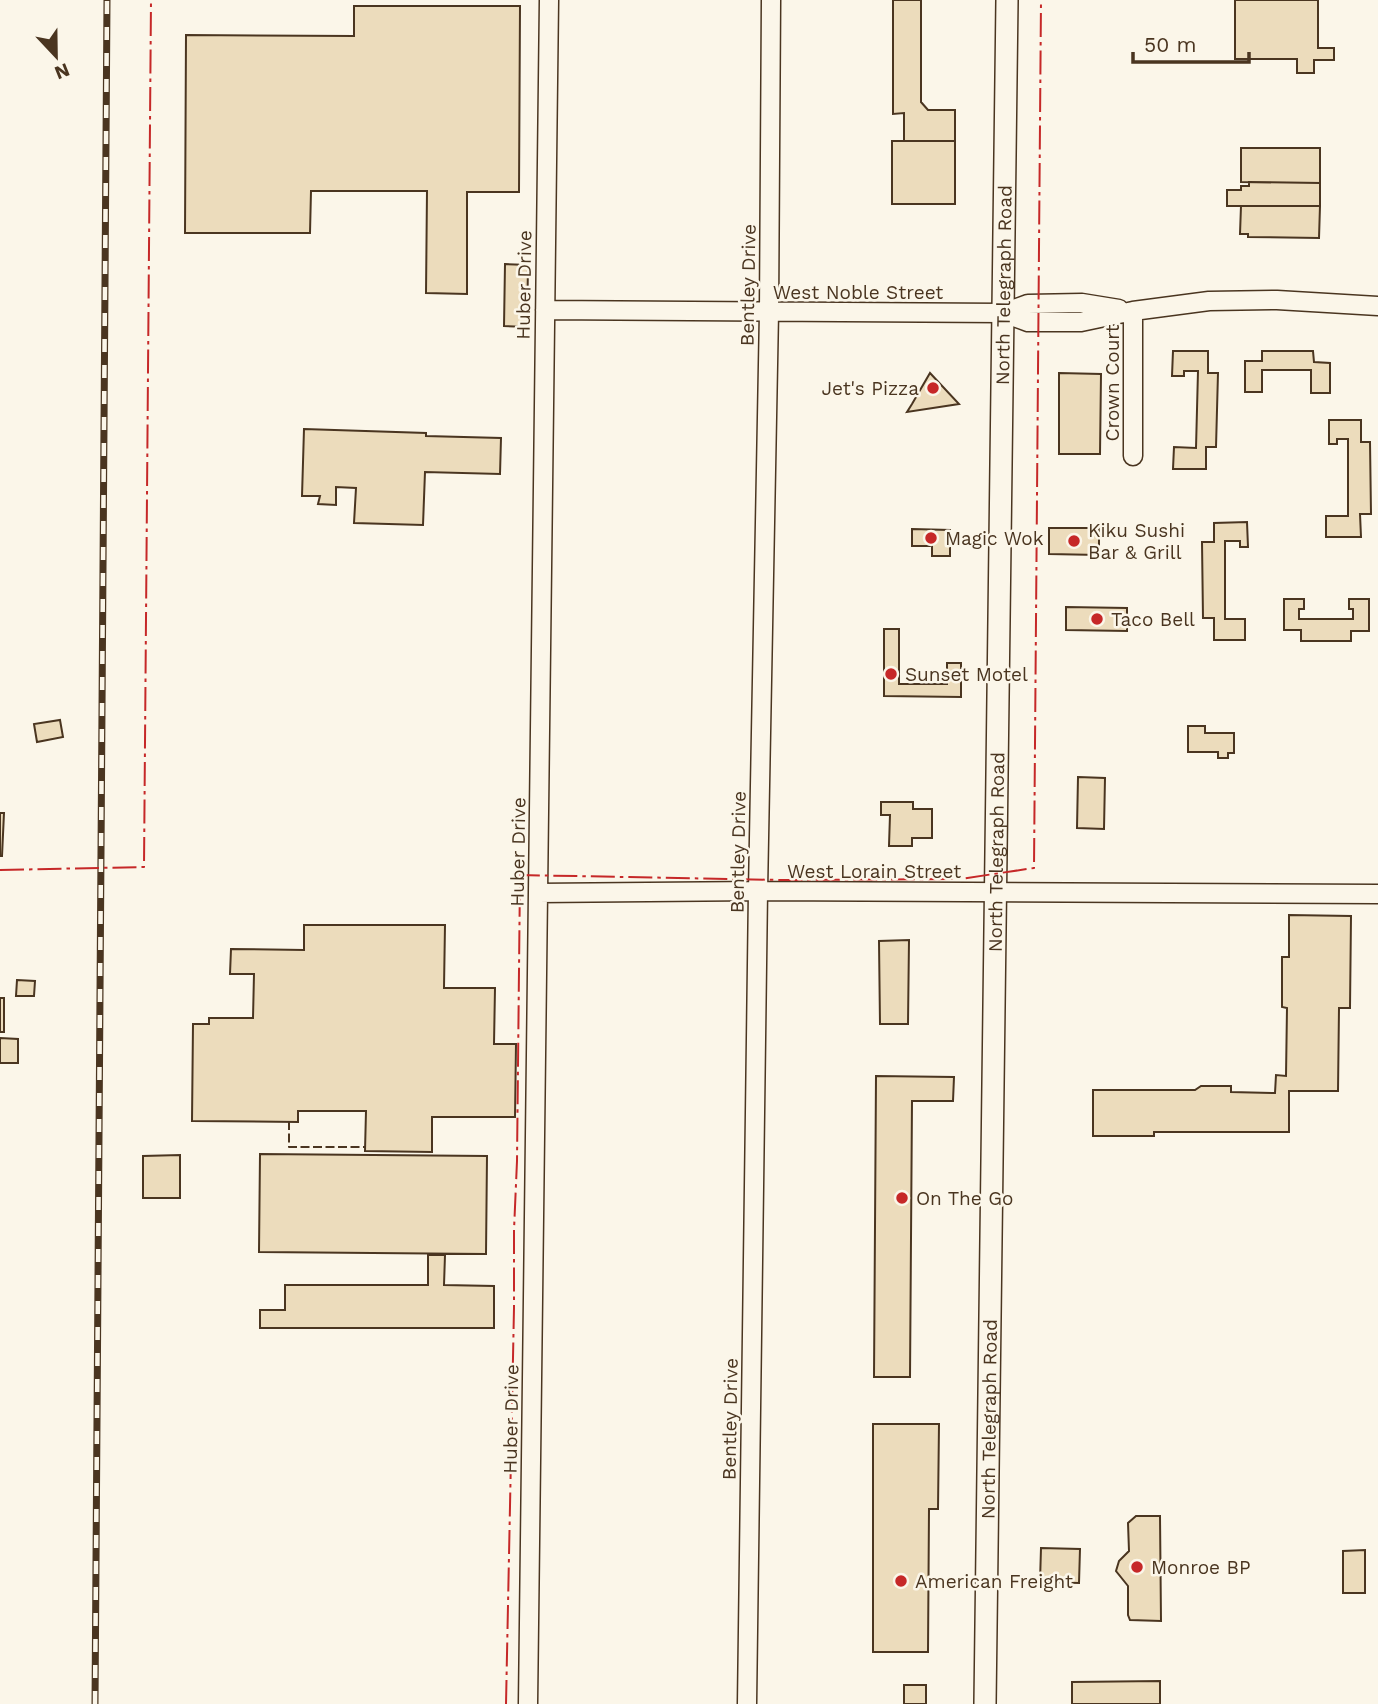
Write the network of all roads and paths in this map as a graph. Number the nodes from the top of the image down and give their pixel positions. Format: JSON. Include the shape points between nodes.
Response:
{"nodes":[{"id":1,"x":549,"y":0,"type":"edge"},
{"id":2,"x":771,"y":0,"type":"edge"},
{"id":3,"x":1007,"y":0,"type":"edge"},
{"id":4,"x":1378,"y":306,"type":"edge"},
{"id":5,"x":545,"y":310,"type":"junction"},
{"id":6,"x":1133,"y":311,"type":"junction"},
{"id":7,"x":769,"y":312,"type":"junction"},
{"id":8,"x":1003,"y":313,"type":"junction"},
{"id":9,"x":1133,"y":456,"type":"dead end"},
{"id":10,"x":758,"y":891,"type":"junction"},
{"id":11,"x":538,"y":893,"type":"junction"},
{"id":12,"x":995,"y":893,"type":"junction"},
{"id":13,"x":1378,"y":894,"type":"edge"},
{"id":14,"x":528,"y":1704,"type":"edge"},
{"id":15,"x":747,"y":1704,"type":"edge"},
{"id":16,"x":985,"y":1704,"type":"edge"}],
"edges":[{"from":1,"to":5,"type":"street","name":"Huber Drive"},
{"from":2,"to":7,"type":"street","name":"Bentley Drive"},
{"from":3,"to":8,"type":"main road","name":"North Telegraph Road"},
{"from":4,"to":6,"type":"street","name":"West Noble Street","via":[[1248,299]]},
{"from":5,"to":7,"type":"street","name":"West Noble Street"},
{"from":5,"to":11,"type":"street","name":"Huber Drive"},
{"from":6,"to":8,"type":"street","name":"West Noble Street","via":[[1081,322],[1028,322]]},
{"from":6,"to":9,"type":"street","name":"Crown Court"},
{"from":7,"to":8,"type":"street","name":"West Noble Street"},
{"from":7,"to":10,"type":"street","name":"Bentley Drive"},
{"from":8,"to":12,"type":"main road","name":"North Telegraph Road"},
{"from":10,"to":11,"type":"street","name":"West Lorain Street"},
{"from":10,"to":12,"type":"street","name":"West Lorain Street"},
{"from":10,"to":15,"type":"street","name":"Bentley Drive"},
{"from":11,"to":14,"type":"street","name":"Huber Drive"},
{"from":12,"to":13,"type":"street","name":"West Lorain Street"},
{"from":12,"to":16,"type":"main road","name":"North Telegraph Road"}]}
